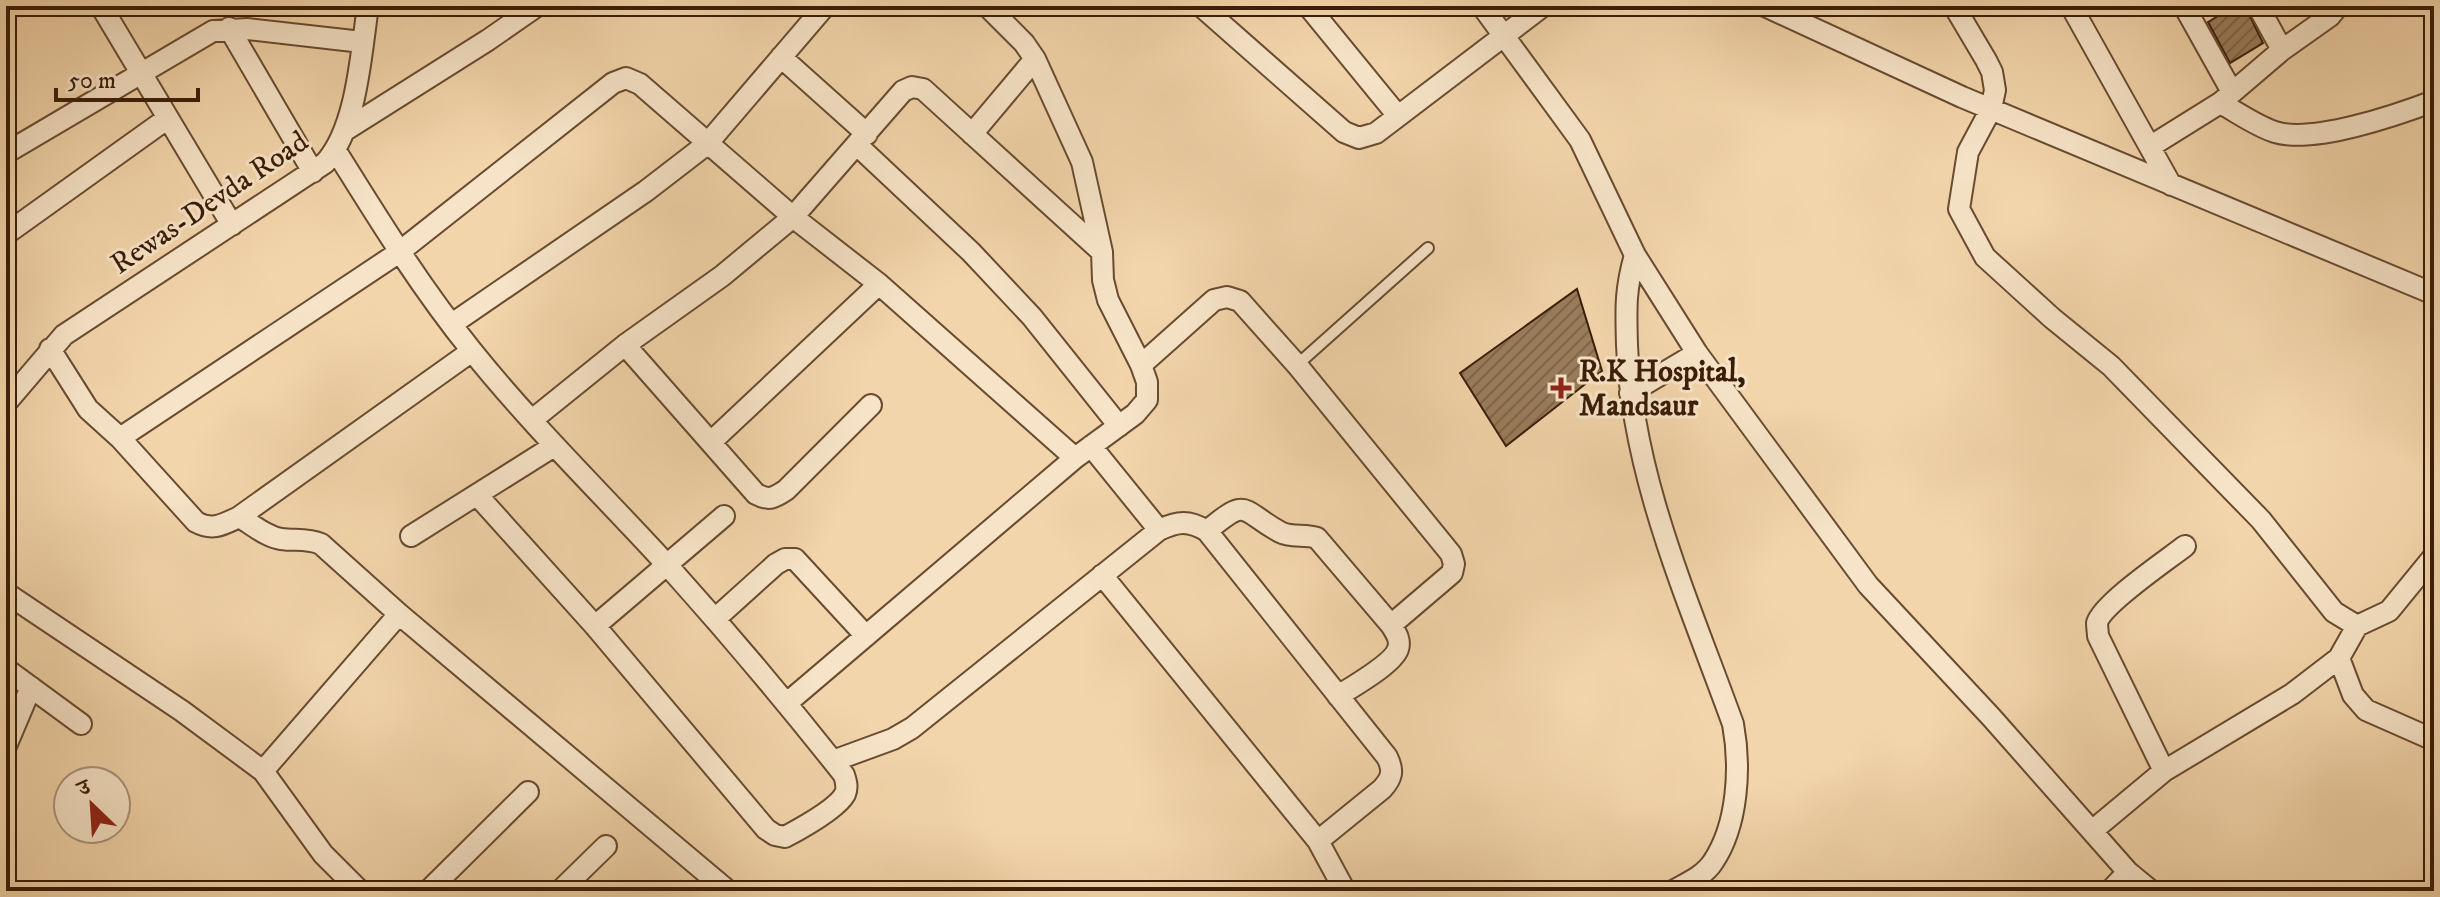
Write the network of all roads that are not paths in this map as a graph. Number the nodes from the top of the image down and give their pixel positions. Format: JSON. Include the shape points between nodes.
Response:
{"nodes":[{"id":1,"x":101,"y":6,"type":"edge"},
{"id":2,"x":368,"y":6,"type":"edge"},
{"id":3,"x":537,"y":6,"type":"edge"},
{"id":4,"x":825,"y":6,"type":"edge"},
{"id":5,"x":987,"y":6,"type":"edge"},
{"id":6,"x":1201,"y":6,"type":"edge"},
{"id":7,"x":1308,"y":6,"type":"edge"},
{"id":8,"x":1482,"y":6,"type":"edge"},
{"id":9,"x":1543,"y":6,"type":"edge"},
{"id":10,"x":1765,"y":6,"type":"edge"},
{"id":11,"x":1954,"y":6,"type":"edge"},
{"id":12,"x":2071,"y":6,"type":"edge"},
{"id":13,"x":2184,"y":6,"type":"edge"},
{"id":14,"x":2258,"y":6,"type":"edge"},
{"id":15,"x":2338,"y":6,"type":"edge"},
{"id":16,"x":229,"y":28,"type":"junction"},
{"id":17,"x":1503,"y":35,"type":"junction"},
{"id":18,"x":362,"y":42,"type":"junction"},
{"id":19,"x":2282,"y":50,"type":"junction"},
{"id":20,"x":781,"y":57,"type":"junction"},
{"id":21,"x":1035,"y":59,"type":"junction"},
{"id":22,"x":141,"y":72,"type":"junction"},
{"id":23,"x":2226,"y":98,"type":"junction"},
{"id":24,"x":2434,"y":101,"type":"edge"},
{"id":25,"x":1991,"y":109,"type":"junction"},
{"id":26,"x":1398,"y":116,"type":"junction"},
{"id":27,"x":168,"y":118,"type":"junction"},
{"id":28,"x":347,"y":129,"type":"junction"},
{"id":29,"x":972,"y":134,"type":"junction"},
{"id":30,"x":862,"y":140,"type":"junction"},
{"id":31,"x":707,"y":144,"type":"junction"},
{"id":32,"x":2151,"y":146,"type":"junction"},
{"id":33,"x":336,"y":151,"type":"junction"},
{"id":34,"x":6,"y":153,"type":"edge"},
{"id":35,"x":313,"y":172,"type":"junction"},
{"id":36,"x":2171,"y":185,"type":"junction"},
{"id":37,"x":793,"y":217,"type":"junction"},
{"id":38,"x":232,"y":225,"type":"junction"},
{"id":39,"x":6,"y":234,"type":"edge"},
{"id":40,"x":1428,"y":248,"type":"dead end"},
{"id":41,"x":1102,"y":252,"type":"junction"},
{"id":42,"x":398,"y":253,"type":"junction"},
{"id":43,"x":1635,"y":255,"type":"junction"},
{"id":44,"x":879,"y":284,"type":"junction"},
{"id":45,"x":2434,"y":294,"type":"edge"},
{"id":46,"x":452,"y":324,"type":"junction"},
{"id":47,"x":625,"y":345,"type":"junction"},
{"id":48,"x":50,"y":349,"type":"junction"},
{"id":49,"x":472,"y":351,"type":"junction"},
{"id":50,"x":1697,"y":353,"type":"junction"},
{"id":51,"x":1141,"y":365,"type":"junction"},
{"id":52,"x":1297,"y":365,"type":"junction"},
{"id":53,"x":1630,"y":393,"type":"junction"},
{"id":54,"x":6,"y":403,"type":"edge"},
{"id":55,"x":871,"y":405,"type":"dead end"},
{"id":56,"x":532,"y":420,"type":"junction"},
{"id":57,"x":1119,"y":426,"type":"junction"},
{"id":58,"x":120,"y":438,"type":"junction"},
{"id":59,"x":711,"y":442,"type":"junction"},
{"id":60,"x":554,"y":446,"type":"junction"},
{"id":61,"x":1083,"y":452,"type":"junction"},
{"id":62,"x":478,"y":496,"type":"junction"},
{"id":63,"x":724,"y":516,"type":"dead end"},
{"id":64,"x":239,"y":517,"type":"junction"},
{"id":65,"x":1159,"y":530,"type":"junction"},
{"id":66,"x":1207,"y":531,"type":"junction"},
{"id":67,"x":411,"y":536,"type":"dead end"},
{"id":68,"x":2185,"y":546,"type":"dead end"},
{"id":69,"x":2434,"y":556,"type":"edge"},
{"id":70,"x":666,"y":564,"type":"junction"},
{"id":71,"x":1102,"y":575,"type":"junction"},
{"id":72,"x":6,"y":593,"type":"edge"},
{"id":73,"x":399,"y":614,"type":"junction"},
{"id":74,"x":715,"y":619,"type":"junction"},
{"id":75,"x":1391,"y":625,"type":"junction"},
{"id":76,"x":595,"y":626,"type":"junction"},
{"id":77,"x":2357,"y":626,"type":"junction"},
{"id":78,"x":866,"y":636,"type":"junction"},
{"id":79,"x":2339,"y":658,"type":"junction"},
{"id":80,"x":6,"y":669,"type":"edge"},
{"id":81,"x":31,"y":687,"type":"junction"},
{"id":82,"x":1338,"y":696,"type":"junction"},
{"id":83,"x":787,"y":703,"type":"junction"},
{"id":84,"x":81,"y":724,"type":"dead end"},
{"id":85,"x":2434,"y":740,"type":"edge"},
{"id":86,"x":6,"y":746,"type":"edge"},
{"id":87,"x":833,"y":761,"type":"junction"},
{"id":88,"x":263,"y":771,"type":"junction"},
{"id":89,"x":2164,"y":771,"type":"junction"},
{"id":90,"x":528,"y":792,"type":"dead end"},
{"id":91,"x":2092,"y":831,"type":"junction"},
{"id":92,"x":1318,"y":841,"type":"junction"},
{"id":93,"x":606,"y":846,"type":"dead end"},
{"id":94,"x":2128,"y":872,"type":"junction"},
{"id":95,"x":360,"y":891,"type":"edge"},
{"id":96,"x":428,"y":891,"type":"edge"},
{"id":97,"x":560,"y":891,"type":"edge"},
{"id":98,"x":728,"y":891,"type":"edge"},
{"id":99,"x":1345,"y":891,"type":"edge"},
{"id":100,"x":1673,"y":891,"type":"edge"},
{"id":101,"x":2110,"y":891,"type":"edge"},
{"id":102,"x":2151,"y":891,"type":"edge"}],
"edges":[{"from":1,"to":22,"type":"street"},
{"from":2,"to":18,"type":"street","name":"Rewas-Devda Road"},
{"from":3,"to":28,"type":"street"},
{"from":4,"to":20,"type":"street"},
{"from":5,"to":21,"type":"street"},
{"from":6,"to":26,"type":"street","via":[[1344,132],[1359,138],[1376,133]]},
{"from":7,"to":26,"type":"street"},
{"from":8,"to":17,"type":"street"},
{"from":9,"to":17,"type":"street"},
{"from":10,"to":25,"type":"street"},
{"from":11,"to":25,"type":"street","via":[[1992,72]]},
{"from":12,"to":32,"type":"street"},
{"from":13,"to":23,"type":"street"},
{"from":14,"to":19,"type":"street"},
{"from":15,"to":19,"type":"street"},
{"from":16,"to":18,"type":"street"},
{"from":16,"to":22,"type":"street","via":[[213,31]]},
{"from":16,"to":35,"type":"street"},
{"from":17,"to":26,"type":"street"},
{"from":17,"to":43,"type":"street","via":[[1580,140]]},
{"from":18,"to":28,"type":"street","name":"Rewas-Devda Road"},
{"from":19,"to":23,"type":"street"},
{"from":20,"to":30,"type":"street"},
{"from":20,"to":31,"type":"street"},
{"from":21,"to":29,"type":"street"},
{"from":21,"to":41,"type":"street","via":[[1082,162]]},
{"from":22,"to":27,"type":"street"},
{"from":22,"to":34,"type":"street"},
{"from":23,"to":24,"type":"street","via":[[2275,132],[2295,135],[2340,129]]},
{"from":23,"to":32,"type":"street"},
{"from":25,"to":36,"type":"street"},
{"from":25,"to":77,"type":"street","via":[[1968,152],[1959,209],[1985,257],[2111,366],[2261,520],[2334,612]]},
{"from":27,"to":38,"type":"street"},
{"from":27,"to":39,"type":"street"},
{"from":28,"to":33,"type":"street","name":"Rewas-Devda Road"},
{"from":29,"to":30,"type":"street","via":[[923,89],[912,87]]},
{"from":29,"to":41,"type":"street"},
{"from":30,"to":37,"type":"street"},
{"from":30,"to":57,"type":"street","via":[[1032,317]]},
{"from":31,"to":37,"type":"street"},
{"from":31,"to":42,"type":"street","via":[[640,84],[626,78]]},
{"from":31,"to":46,"type":"street"},
{"from":32,"to":36,"type":"street"},
{"from":33,"to":35,"type":"street","name":"Rewas-Devda Road"},
{"from":33,"to":42,"type":"street"},
{"from":35,"to":38,"type":"street","name":"Rewas-Devda Road"},
{"from":36,"to":45,"type":"street"},
{"from":37,"to":44,"type":"street"},
{"from":37,"to":47,"type":"street"},
{"from":38,"to":48,"type":"street","name":"Rewas-Devda Road"},
{"from":40,"to":52,"type":"lane"},
{"from":41,"to":51,"type":"street","via":[[1108,300]]},
{"from":42,"to":46,"type":"street"},
{"from":42,"to":58,"type":"street"},
{"from":43,"to":50,"type":"street"},
{"from":43,"to":53,"type":"street","via":[[1626,290]]},
{"from":44,"to":59,"type":"street"},
{"from":44,"to":61,"type":"street"},
{"from":46,"to":49,"type":"street"},
{"from":47,"to":56,"type":"street"},
{"from":47,"to":59,"type":"street"},
{"from":48,"to":54,"type":"street","name":"Rewas-Devda Road"},
{"from":48,"to":58,"type":"street","via":[[88,409]]},
{"from":49,"to":56,"type":"street"},
{"from":49,"to":64,"type":"street"},
{"from":50,"to":53,"type":"street"},
{"from":50,"to":91,"type":"street","via":[[1880,600]]},
{"from":51,"to":52,"type":"street","via":[[1202,309],[1227,297],[1240,301]]},
{"from":51,"to":57,"type":"street","via":[[1147,400]]},
{"from":52,"to":75,"type":"street","via":[[1451,554],[1452,573]]},
{"from":53,"to":100,"type":"street","via":[[1660,525],[1736,743],[1729,827],[1713,863]]},
{"from":55,"to":59,"type":"street","via":[[774,498],[756,494]]},
{"from":56,"to":60,"type":"street"},
{"from":57,"to":61,"type":"street"},
{"from":58,"to":64,"type":"street","via":[[196,522],[218,528]]},
{"from":60,"to":62,"type":"street"},
{"from":60,"to":70,"type":"street"},
{"from":61,"to":65,"type":"street"},
{"from":61,"to":78,"type":"street"},
{"from":62,"to":67,"type":"street"},
{"from":62,"to":76,"type":"street"},
{"from":63,"to":70,"type":"street"},
{"from":64,"to":73,"type":"street","via":[[271,536],[321,544]]},
{"from":65,"to":66,"type":"street","via":[[1177,522]]},
{"from":65,"to":71,"type":"street"},
{"from":66,"to":75,"type":"street","via":[[1241,508],[1283,534],[1317,538]]},
{"from":66,"to":82,"type":"street"},
{"from":68,"to":89,"type":"street","via":[[2130,588],[2097,624],[2098,636]]},
{"from":69,"to":77,"type":"street","via":[[2389,611]]},
{"from":70,"to":74,"type":"street"},
{"from":70,"to":76,"type":"street"},
{"from":71,"to":87,"type":"street","via":[[912,728]]},
{"from":71,"to":92,"type":"street"},
{"from":72,"to":88,"type":"street"},
{"from":73,"to":88,"type":"street"},
{"from":73,"to":98,"type":"street"},
{"from":74,"to":78,"type":"street","via":[[776,564],[795,559]]},
{"from":74,"to":83,"type":"street"},
{"from":75,"to":82,"type":"street","via":[[1399,638],[1391,659]]},
{"from":76,"to":87,"type":"street","via":[[775,835],[797,831],[844,795],[844,775]]},
{"from":77,"to":79,"type":"street"},
{"from":78,"to":83,"type":"street"},
{"from":79,"to":85,"type":"street","via":[[2353,695],[2366,710]]},
{"from":79,"to":89,"type":"street","via":[[2275,706]]},
{"from":80,"to":81,"type":"street"},
{"from":81,"to":84,"type":"street"},
{"from":81,"to":86,"type":"street"},
{"from":82,"to":92,"type":"street","via":[[1387,757],[1391,779]]},
{"from":83,"to":87,"type":"street"},
{"from":88,"to":95,"type":"street","via":[[323,854]]},
{"from":89,"to":91,"type":"street"},
{"from":90,"to":96,"type":"street"},
{"from":91,"to":94,"type":"street"},
{"from":92,"to":99,"type":"street"},
{"from":93,"to":97,"type":"street"},
{"from":94,"to":101,"type":"street"},
{"from":94,"to":102,"type":"street"}]}
